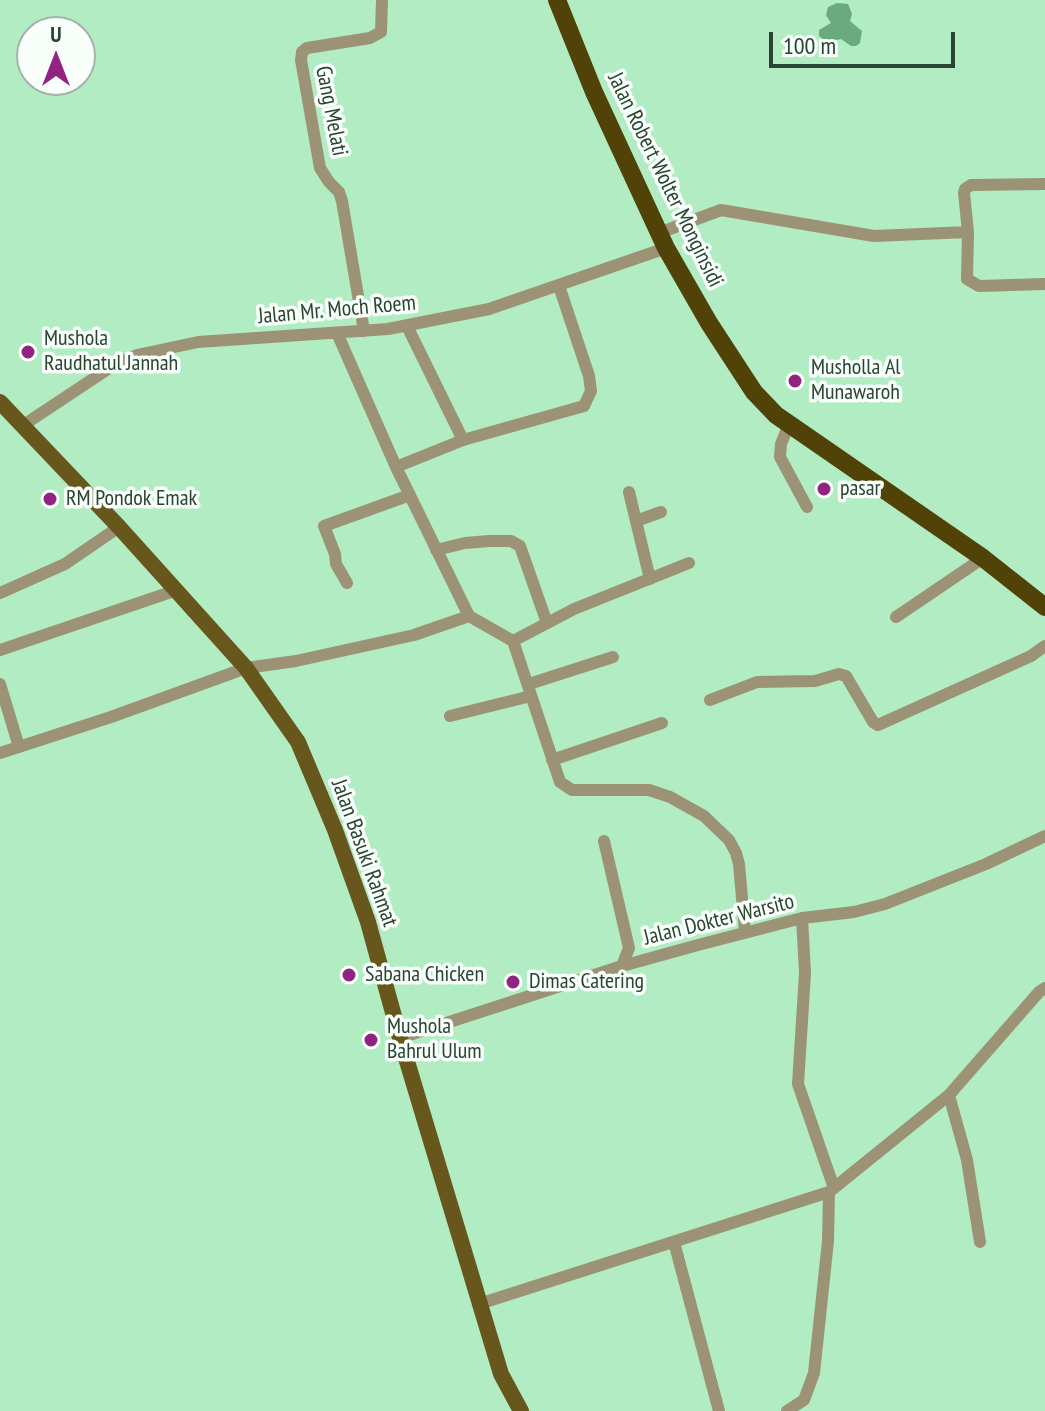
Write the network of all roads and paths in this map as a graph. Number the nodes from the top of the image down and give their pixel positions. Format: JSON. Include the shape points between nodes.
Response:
{"nodes":[{"id":1,"x":382,"y":0,"type":"edge"},
{"id":2,"x":557,"y":0,"type":"edge"},
{"id":3,"x":1045,"y":184,"type":"edge"},
{"id":4,"x":968,"y":232,"type":"junction"},
{"id":5,"x":662,"y":240,"type":"junction"},
{"id":6,"x":1045,"y":284,"type":"edge"},
{"id":7,"x":559,"y":286,"type":"junction"},
{"id":8,"x":407,"y":326,"type":"junction"},
{"id":9,"x":364,"y":331,"type":"junction"},
{"id":10,"x":337,"y":333,"type":"junction"},
{"id":11,"x":0,"y":402,"type":"edge"},
{"id":12,"x":789,"y":424,"type":"junction"},
{"id":13,"x":22,"y":426,"type":"junction"},
{"id":14,"x":463,"y":440,"type":"junction"},
{"id":15,"x":396,"y":467,"type":"junction"},
{"id":16,"x":629,"y":492,"type":"dead end"},
{"id":17,"x":410,"y":495,"type":"junction"},
{"id":18,"x":807,"y":507,"type":"dead end"},
{"id":19,"x":661,"y":512,"type":"dead end"},
{"id":20,"x":636,"y":521,"type":"junction"},
{"id":21,"x":119,"y":527,"type":"junction"},
{"id":22,"x":436,"y":550,"type":"junction"},
{"id":23,"x":983,"y":558,"type":"junction"},
{"id":24,"x":689,"y":563,"type":"dead end"},
{"id":25,"x":650,"y":579,"type":"junction"},
{"id":26,"x":347,"y":583,"type":"dead end"},
{"id":27,"x":177,"y":590,"type":"junction"},
{"id":28,"x":0,"y":593,"type":"edge"},
{"id":29,"x":1045,"y":607,"type":"edge"},
{"id":30,"x":469,"y":616,"type":"junction"},
{"id":31,"x":896,"y":617,"type":"dead end"},
{"id":32,"x":547,"y":623,"type":"junction"},
{"id":33,"x":513,"y":641,"type":"junction"},
{"id":34,"x":1045,"y":646,"type":"edge"},
{"id":35,"x":0,"y":650,"type":"edge"},
{"id":36,"x":613,"y":657,"type":"dead end"},
{"id":37,"x":246,"y":668,"type":"junction"},
{"id":38,"x":0,"y":684,"type":"edge"},
{"id":39,"x":530,"y":690,"type":"junction"},
{"id":40,"x":710,"y":700,"type":"dead end"},
{"id":41,"x":450,"y":716,"type":"dead end"},
{"id":42,"x":662,"y":723,"type":"dead end"},
{"id":43,"x":19,"y":747,"type":"junction"},
{"id":44,"x":0,"y":753,"type":"edge"},
{"id":45,"x":552,"y":760,"type":"junction"},
{"id":46,"x":1045,"y":836,"type":"edge"},
{"id":47,"x":604,"y":841,"type":"dead end"},
{"id":48,"x":802,"y":918,"type":"junction"},
{"id":49,"x":745,"y":932,"type":"junction"},
{"id":50,"x":622,"y":966,"type":"junction"},
{"id":51,"x":1045,"y":988,"type":"edge"},
{"id":52,"x":400,"y":1038,"type":"junction"},
{"id":53,"x":949,"y":1095,"type":"junction"},
{"id":54,"x":831,"y":1190,"type":"junction"},
{"id":55,"x":674,"y":1242,"type":"junction"},
{"id":56,"x":980,"y":1242,"type":"dead end"},
{"id":57,"x":479,"y":1304,"type":"junction"},
{"id":58,"x":521,"y":1411,"type":"edge"},
{"id":59,"x":719,"y":1411,"type":"edge"},
{"id":60,"x":787,"y":1411,"type":"edge"}],
"edges":[{"from":1,"to":9,"type":"street","name":"Gang Melati","via":[[381,32],[307,48],[301,60],[320,168],[342,201]]},
{"from":2,"to":5,"type":"highway","name":"Jalan Robert Wolter Monginsidi"},
{"from":3,"to":4,"type":"street","via":[[967,186]]},
{"from":4,"to":5,"type":"street","name":"Jalan Mr. Moch Roem","via":[[874,236],[721,210]]},
{"from":4,"to":6,"type":"street","via":[[966,275],[972,283]]},
{"from":5,"to":7,"type":"street","name":"Jalan Mr. Moch Roem"},
{"from":5,"to":12,"type":"highway","name":"Jalan Robert Wolter Monginsidi","via":[[744,379],[763,404]]},
{"from":7,"to":8,"type":"street","name":"Jalan Mr. Moch Roem","via":[[489,309]]},
{"from":7,"to":14,"type":"street","via":[[589,376],[591,391],[584,406]]},
{"from":8,"to":9,"type":"street","name":"Jalan Mr. Moch Roem"},
{"from":8,"to":14,"type":"street"},
{"from":9,"to":10,"type":"street","name":"Jalan Mr. Moch Roem"},
{"from":10,"to":13,"type":"street","name":"Jalan Mr. Moch Roem","via":[[198,342],[126,359]]},
{"from":10,"to":15,"type":"street"},
{"from":11,"to":13,"type":"main road","name":"Jalan Basuki Rahmat"},
{"from":12,"to":18,"type":"street","via":[[780,457]]},
{"from":12,"to":23,"type":"highway","name":"Jalan Robert Wolter Monginsidi"},
{"from":13,"to":21,"type":"main road","name":"Jalan Basuki Rahmat"},
{"from":14,"to":15,"type":"street"},
{"from":15,"to":17,"type":"street"},
{"from":16,"to":20,"type":"street"},
{"from":17,"to":22,"type":"street"},
{"from":17,"to":26,"type":"street","via":[[324,526]]},
{"from":19,"to":20,"type":"street"},
{"from":20,"to":25,"type":"street"},
{"from":21,"to":27,"type":"main road","name":"Jalan Basuki Rahmat"},
{"from":21,"to":28,"type":"street","via":[[65,564]]},
{"from":22,"to":30,"type":"street"},
{"from":22,"to":32,"type":"street","via":[[465,543],[511,541],[520,546]]},
{"from":23,"to":29,"type":"highway","name":"Jalan Robert Wolter Monginsidi"},
{"from":23,"to":31,"type":"street"},
{"from":24,"to":25,"type":"street"},
{"from":25,"to":32,"type":"street"},
{"from":27,"to":35,"type":"street"},
{"from":27,"to":37,"type":"main road","name":"Jalan Basuki Rahmat"},
{"from":30,"to":33,"type":"street"},
{"from":30,"to":37,"type":"street","via":[[414,635]]},
{"from":32,"to":33,"type":"street"},
{"from":33,"to":39,"type":"street"},
{"from":34,"to":40,"type":"street","via":[[878,725],[846,676],[839,674],[815,681],[757,682]]},
{"from":36,"to":39,"type":"street"},
{"from":37,"to":43,"type":"street"},
{"from":37,"to":52,"type":"main road","name":"Jalan Basuki Rahmat","via":[[298,742],[317,784],[368,922]]},
{"from":38,"to":43,"type":"street"},
{"from":39,"to":41,"type":"street"},
{"from":39,"to":45,"type":"street"},
{"from":42,"to":45,"type":"street"},
{"from":43,"to":44,"type":"street"},
{"from":45,"to":49,"type":"street","via":[[567,788],[649,790],[704,816],[736,853]]},
{"from":46,"to":48,"type":"street","name":"Jalan Dokter Warsito","via":[[885,904]]},
{"from":47,"to":50,"type":"street","via":[[629,948]]},
{"from":48,"to":49,"type":"street","name":"Jalan Dokter Warsito"},
{"from":48,"to":54,"type":"street","via":[[805,973],[798,1084]]},
{"from":49,"to":50,"type":"street","name":"Jalan Dokter Warsito"},
{"from":50,"to":52,"type":"street","name":"Jalan Dokter Warsito"},
{"from":51,"to":53,"type":"street"},
{"from":52,"to":57,"type":"main road","name":"Jalan Basuki Rahmat"},
{"from":53,"to":54,"type":"street"},
{"from":53,"to":56,"type":"street","via":[[967,1160]]},
{"from":54,"to":55,"type":"street"},
{"from":54,"to":60,"type":"street","via":[[814,1373],[804,1400]]},
{"from":55,"to":57,"type":"street"},
{"from":55,"to":59,"type":"street"},
{"from":57,"to":58,"type":"main road","name":"Jalan Basuki Rahmat","via":[[501,1374]]}]}
